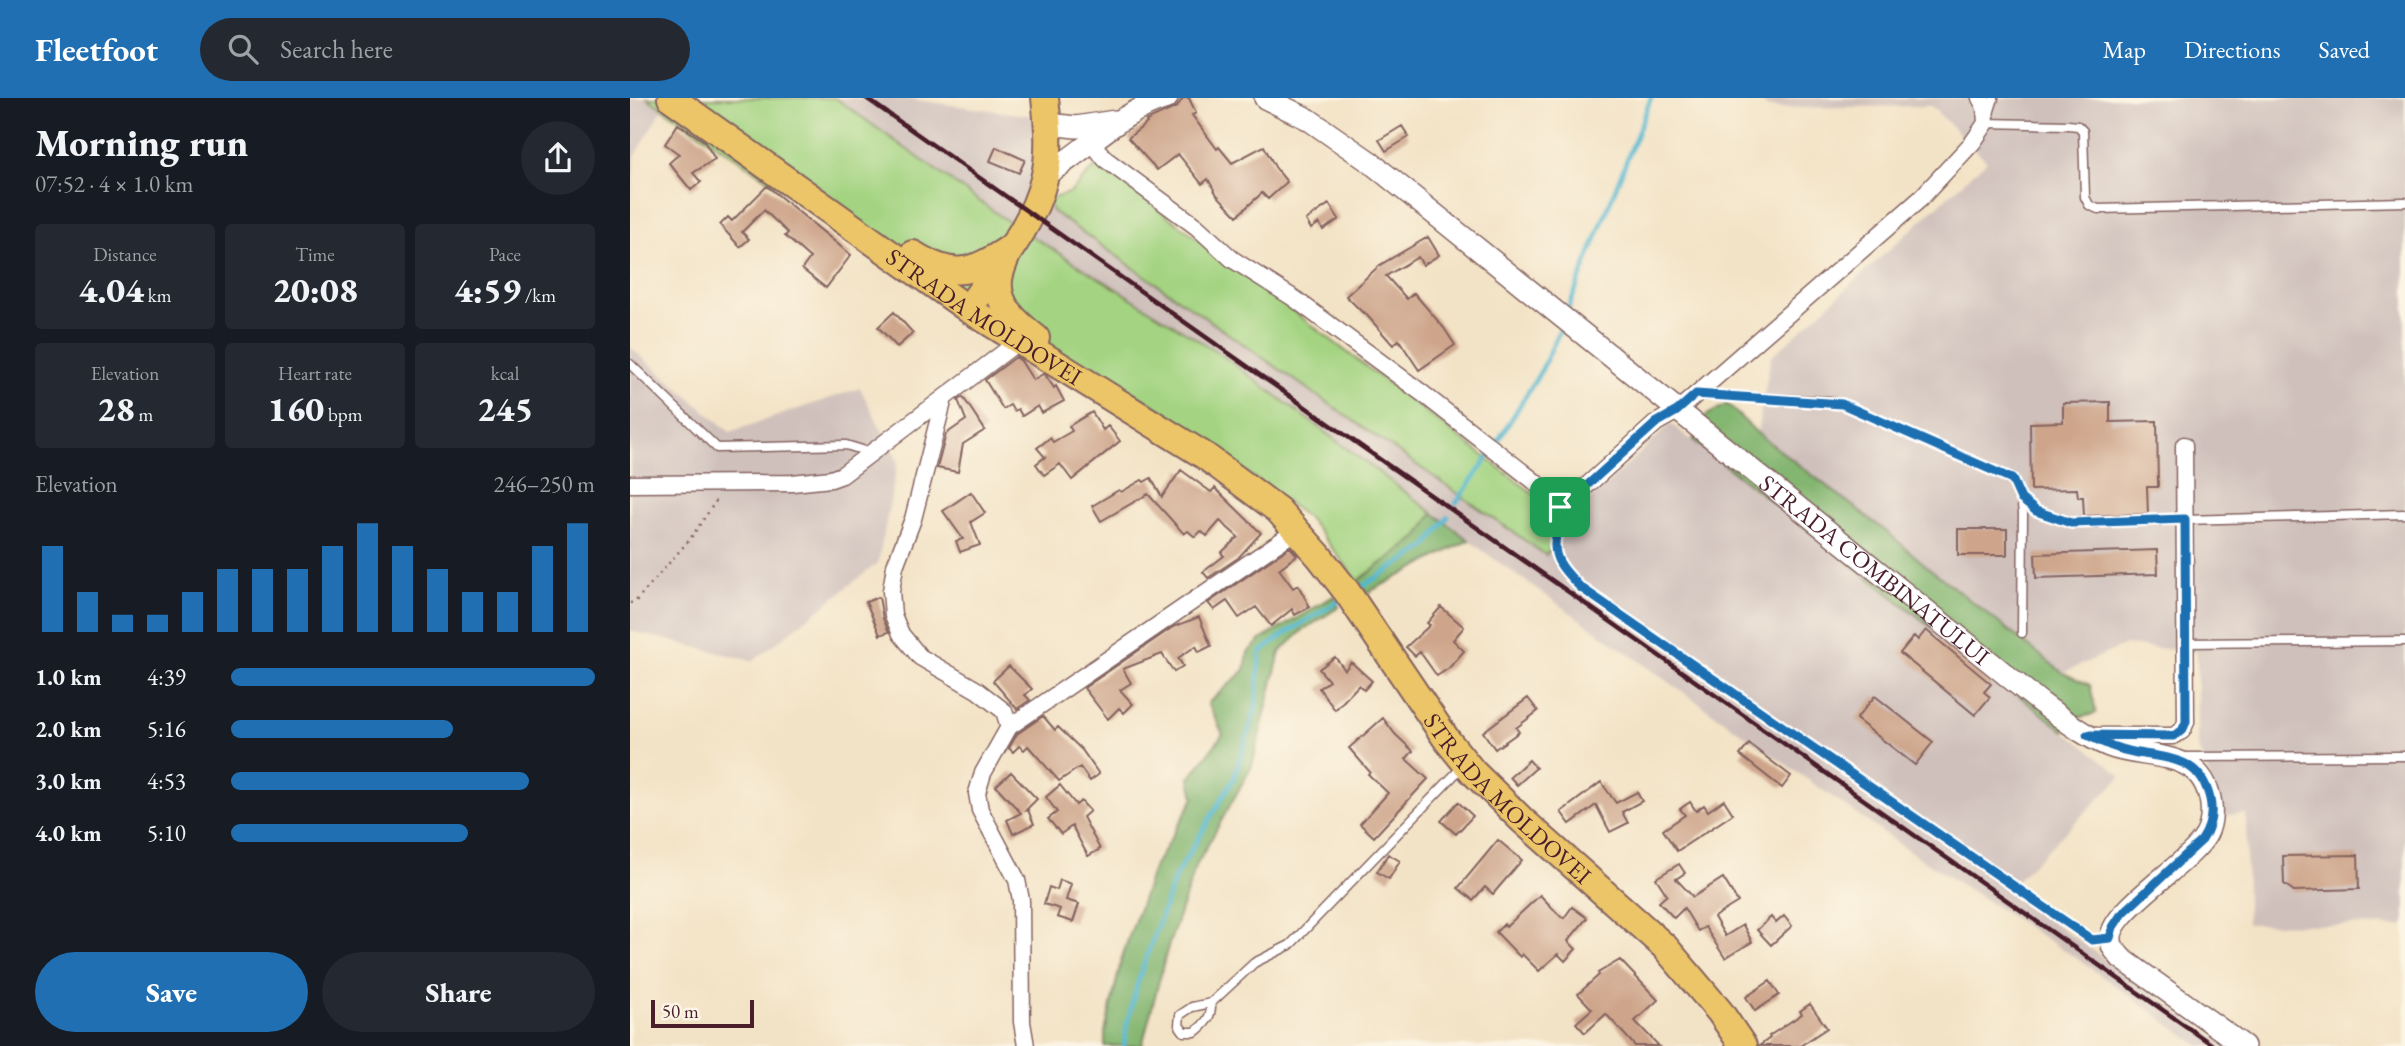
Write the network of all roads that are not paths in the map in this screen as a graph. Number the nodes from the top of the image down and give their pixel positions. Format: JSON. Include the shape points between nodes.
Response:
{"nodes":[{"id":1,"x":671,"y":98,"type":"edge"},
{"id":2,"x":1045,"y":98,"type":"edge"},
{"id":3,"x":1167,"y":98,"type":"edge"},
{"id":4,"x":1265,"y":98,"type":"edge"},
{"id":5,"x":1980,"y":98,"type":"edge"},
{"id":6,"x":1994,"y":98,"type":"edge"},
{"id":7,"x":1122,"y":119,"type":"junction"},
{"id":8,"x":1986,"y":122,"type":"junction"},
{"id":9,"x":1048,"y":124,"type":"junction"},
{"id":10,"x":1091,"y":141,"type":"junction"},
{"id":11,"x":769,"y":167,"type":"junction"},
{"id":12,"x":1045,"y":175,"type":"junction"},
{"id":13,"x":2405,"y":202,"type":"edge"},
{"id":14,"x":1010,"y":248,"type":"junction"},
{"id":15,"x":968,"y":309,"type":"junction"},
{"id":16,"x":1019,"y":341,"type":"junction"},
{"id":17,"x":630,"y":364,"type":"edge"},
{"id":18,"x":1696,"y":394,"type":"junction"},
{"id":19,"x":944,"y":398,"type":"junction"},
{"id":20,"x":1677,"y":411,"type":"junction"},
{"id":21,"x":1138,"y":415,"type":"junction"},
{"id":22,"x":2184,"y":445,"type":"dead end"},
{"id":23,"x":872,"y":453,"type":"junction"},
{"id":24,"x":630,"y":484,"type":"edge"},
{"id":25,"x":2021,"y":499,"type":"junction"},
{"id":26,"x":1560,"y":507,"type":"junction"},
{"id":27,"x":2405,"y":514,"type":"edge"},
{"id":28,"x":2185,"y":519,"type":"junction"},
{"id":29,"x":1297,"y":530,"type":"junction"},
{"id":30,"x":2022,"y":633,"type":"dead end"},
{"id":31,"x":2405,"y":641,"type":"edge"},
{"id":32,"x":2186,"y":643,"type":"junction"},
{"id":33,"x":1009,"y":727,"type":"junction"},
{"id":34,"x":2087,"y":735,"type":"junction"},
{"id":35,"x":2405,"y":756,"type":"edge"},
{"id":36,"x":2170,"y":757,"type":"junction"},
{"id":37,"x":1466,"y":763,"type":"junction"},
{"id":38,"x":2110,"y":938,"type":"junction"},
{"id":39,"x":1211,"y":1003,"type":"dead end"},
{"id":40,"x":1026,"y":1046,"type":"edge"},
{"id":41,"x":1743,"y":1046,"type":"edge"},
{"id":42,"x":2244,"y":1046,"type":"edge"}],
"edges":[{"from":1,"to":11,"type":"main road","name":"STRADA MOLDOVEI"},
{"from":2,"to":9,"type":"main road"},
{"from":3,"to":7,"type":"street"},
{"from":4,"to":20,"type":"street","name":"STRADA COMBINATULUI","via":[[1308,119],[1370,162]]},
{"from":5,"to":8,"type":"street"},
{"from":6,"to":8,"type":"lane"},
{"from":7,"to":9,"type":"street","via":[[1076,127]]},
{"from":7,"to":10,"type":"street"},
{"from":8,"to":13,"type":"lane","via":[[2078,126],[2083,131],[2085,197],[2098,209]]},
{"from":8,"to":18,"type":"street","via":[[1919,200]]},
{"from":9,"to":12,"type":"main road"},
{"from":10,"to":12,"type":"street"},
{"from":10,"to":26,"type":"street","via":[[1105,159],[1232,259],[1295,299],[1422,393]]},
{"from":11,"to":14,"type":"main road","via":[[937,267],[972,270]]},
{"from":11,"to":15,"type":"main road","name":"STRADA MOLDOVEI"},
{"from":12,"to":14,"type":"main road"},
{"from":14,"to":15,"type":"main road"},
{"from":14,"to":21,"type":"main road","via":[[999,290],[1016,322]]},
{"from":15,"to":16,"type":"main road","name":"STRADA MOLDOVEI"},
{"from":16,"to":19,"type":"street"},
{"from":16,"to":21,"type":"main road","name":"STRADA MOLDOVEI"},
{"from":17,"to":23,"type":"lane","via":[[717,448],[846,445]]},
{"from":18,"to":20,"type":"street"},
{"from":18,"to":25,"type":"lane","via":[[1842,404],[2012,479]]},
{"from":19,"to":23,"type":"street"},
{"from":19,"to":33,"type":"street","via":[[913,519],[895,566],[892,615],[920,657],[977,690],[1003,711]]},
{"from":20,"to":26,"type":"street","via":[[1656,423]]},
{"from":20,"to":34,"type":"street","name":"STRADA COMBINATULUI","via":[[2030,695]]},
{"from":21,"to":29,"type":"main road","name":"STRADA MOLDOVEI","via":[[1245,484]]},
{"from":22,"to":28,"type":"street"},
{"from":23,"to":24,"type":"street","via":[[831,479]]},
{"from":25,"to":28,"type":"lane","via":[[2036,511],[2071,523]]},
{"from":25,"to":30,"type":"lane"},
{"from":26,"to":38,"type":"lane","via":[[1556,558],[1580,587],[2092,940]]},
{"from":27,"to":28,"type":"lane"},
{"from":28,"to":32,"type":"street"},
{"from":29,"to":33,"type":"street"},
{"from":29,"to":37,"type":"main road","name":"STRADA MOLDOVEI","via":[[1347,592]]},
{"from":31,"to":32,"type":"lane"},
{"from":32,"to":34,"type":"street","via":[[2187,715],[2182,731],[2173,736]]},
{"from":33,"to":40,"type":"street","via":[[977,793],[980,810],[1017,880],[1021,900]]},
{"from":34,"to":36,"type":"street","name":"STRADA COMBINATULUI","via":[[2121,750]]},
{"from":35,"to":36,"type":"lane"},
{"from":36,"to":38,"type":"street","name":"STRADA COMBINATULUI","via":[[2188,764],[2204,783],[2211,804],[2209,828],[2202,840],[2121,915]]},
{"from":37,"to":39,"type":"lane","via":[[1290,945],[1254,963]]},
{"from":37,"to":41,"type":"main road","name":"STRADA MOLDOVEI","via":[[1522,820],[1665,947]]},
{"from":38,"to":42,"type":"street","via":[[2122,958]]}]}
